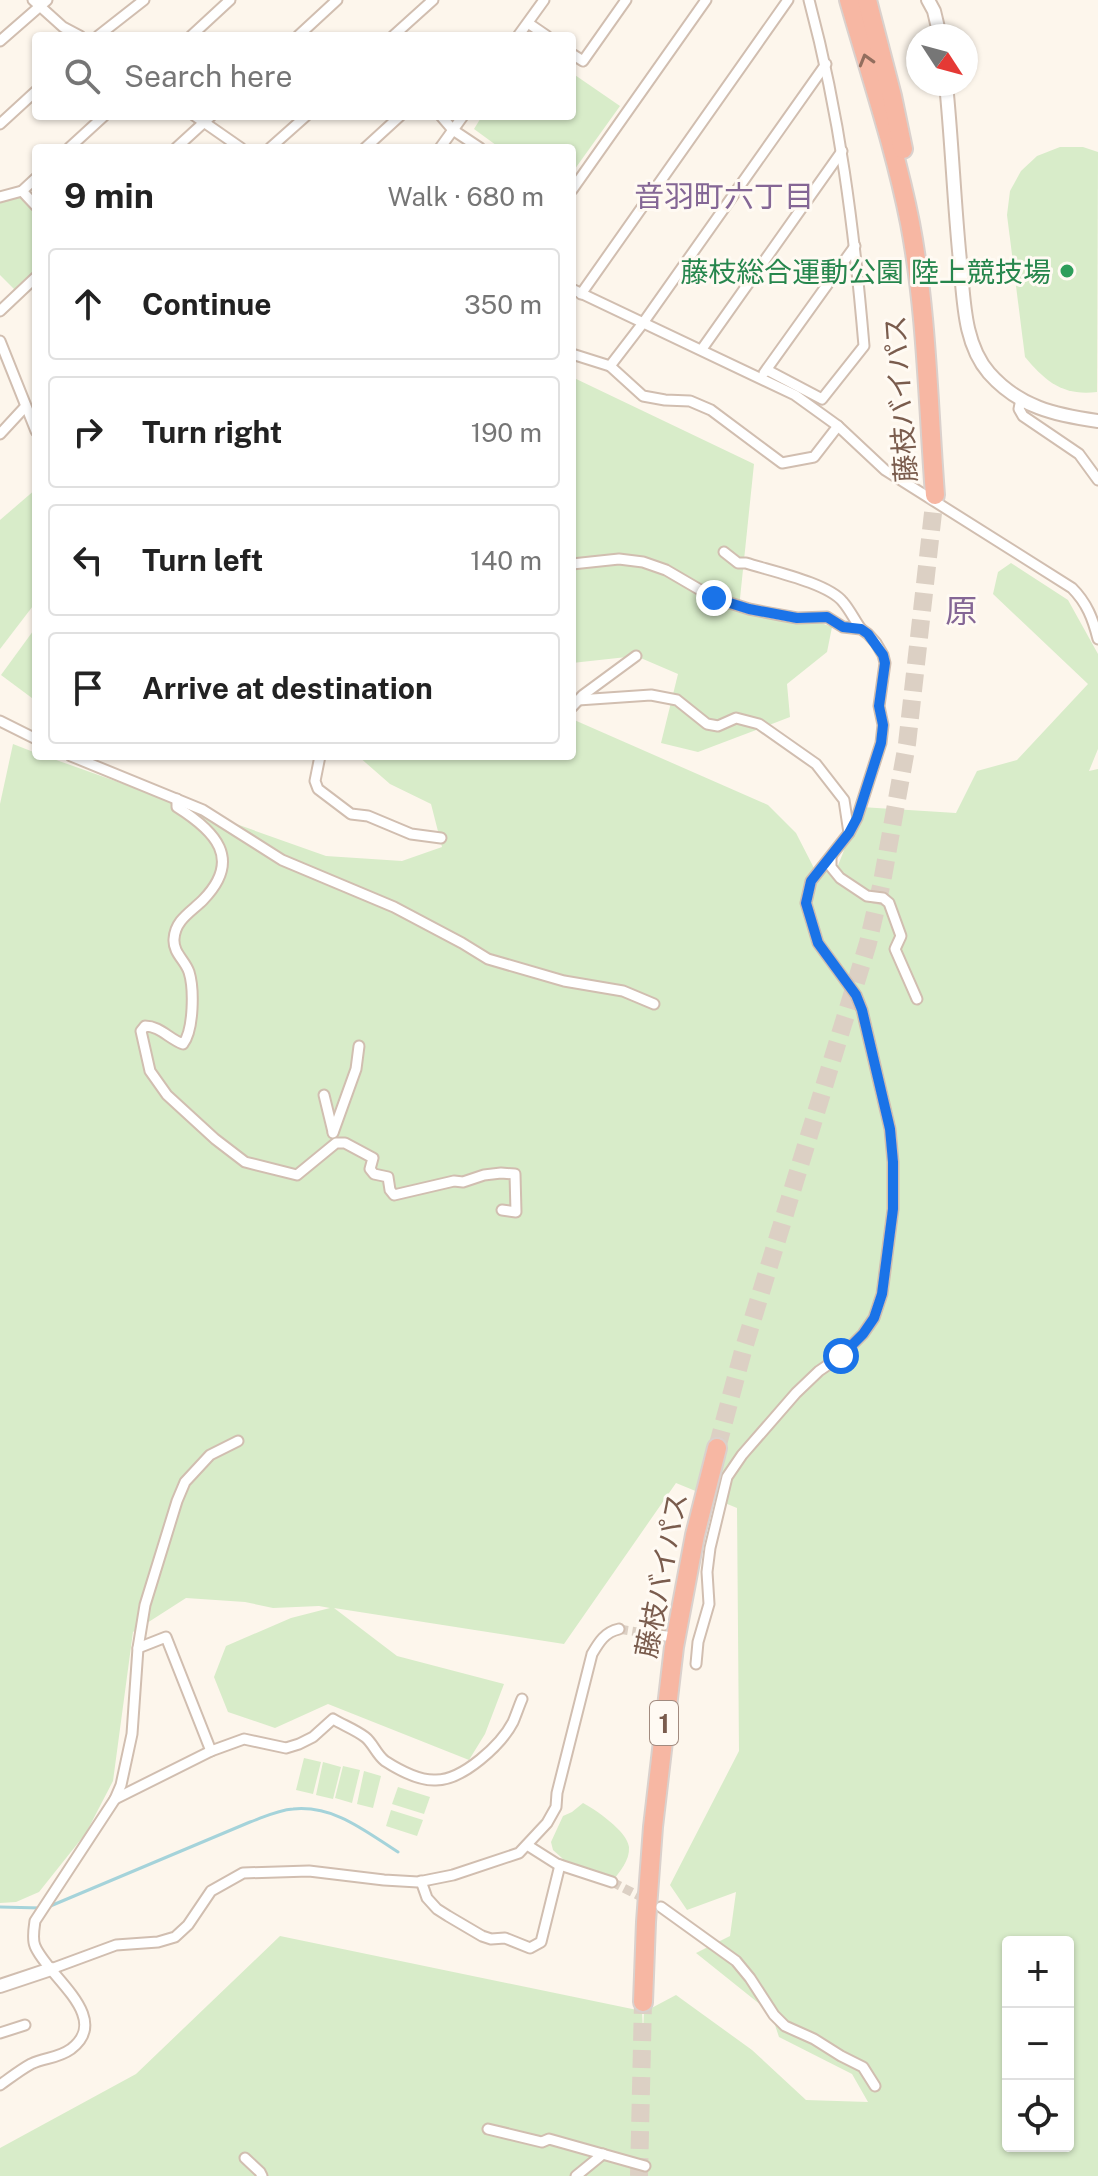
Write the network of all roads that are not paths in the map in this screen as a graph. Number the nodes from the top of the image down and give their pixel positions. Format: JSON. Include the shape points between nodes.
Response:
{"nodes":[{"id":1,"x":144,"y":0,"type":"edge"},
{"id":2,"x":229,"y":0,"type":"edge"},
{"id":3,"x":337,"y":0,"type":"edge"},
{"id":4,"x":433,"y":0,"type":"edge"},
{"id":5,"x":544,"y":0,"type":"edge"},
{"id":6,"x":626,"y":0,"type":"edge"},
{"id":7,"x":706,"y":0,"type":"edge"},
{"id":8,"x":788,"y":0,"type":"edge"},
{"id":9,"x":809,"y":0,"type":"edge"},
{"id":10,"x":849,"y":0,"type":"edge"},
{"id":11,"x":867,"y":0,"type":"edge"},
{"id":12,"x":928,"y":0,"type":"edge"},
{"id":13,"x":40,"y":2,"type":"edge"},
{"id":14,"x":528,"y":23,"type":"junction"},
{"id":15,"x":937,"y":24,"type":"edge"},
{"id":16,"x":72,"y":32,"type":"edge"},
{"id":17,"x":103,"y":32,"type":"edge"},
{"id":18,"x":195,"y":32,"type":"edge"},
{"id":19,"x":302,"y":32,"type":"edge"},
{"id":20,"x":397,"y":32,"type":"edge"},
{"id":21,"x":521,"y":32,"type":"edge"},
{"id":22,"x":541,"y":32,"type":"edge"},
{"id":23,"x":0,"y":41,"type":"edge"},
{"id":24,"x":576,"y":57,"type":"edge"},
{"id":25,"x":826,"y":64,"type":"junction"},
{"id":26,"x":32,"y":95,"type":"edge"},
{"id":27,"x":947,"y":96,"type":"edge"},
{"id":28,"x":100,"y":120,"type":"edge"},
{"id":29,"x":202,"y":120,"type":"edge"},
{"id":30,"x":206,"y":120,"type":"edge"},
{"id":31,"x":302,"y":120,"type":"edge"},
{"id":32,"x":396,"y":120,"type":"edge"},
{"id":33,"x":444,"y":120,"type":"edge"},
{"id":34,"x":460,"y":120,"type":"edge"},
{"id":35,"x":0,"y":124,"type":"edge"},
{"id":36,"x":453,"y":130,"type":"junction"},
{"id":37,"x":73,"y":144,"type":"edge"},
{"id":38,"x":180,"y":144,"type":"edge"},
{"id":39,"x":236,"y":144,"type":"edge"},
{"id":40,"x":274,"y":144,"type":"edge"},
{"id":41,"x":369,"y":144,"type":"edge"},
{"id":42,"x":443,"y":144,"type":"edge"},
{"id":43,"x":474,"y":144,"type":"edge"},
{"id":44,"x":842,"y":151,"type":"junction"},
{"id":45,"x":32,"y":182,"type":"edge"},
{"id":46,"x":576,"y":184,"type":"edge"},
{"id":47,"x":22,"y":191,"type":"junction"},
{"id":48,"x":0,"y":197,"type":"edge"},
{"id":49,"x":32,"y":202,"type":"edge"},
{"id":50,"x":855,"y":246,"type":"junction"},
{"id":51,"x":32,"y":281,"type":"edge"},
{"id":52,"x":577,"y":292,"type":"edge"},
{"id":53,"x":0,"y":311,"type":"edge"},
{"id":54,"x":643,"y":323,"type":"junction"},
{"id":55,"x":0,"y":341,"type":"edge"},
{"id":56,"x":702,"y":349,"type":"junction"},
{"id":57,"x":576,"y":355,"type":"edge"},
{"id":58,"x":610,"y":366,"type":"junction"},
{"id":59,"x":4,"y":368,"type":"edge"},
{"id":60,"x":763,"y":375,"type":"junction"},
{"id":61,"x":1021,"y":399,"type":"junction"},
{"id":62,"x":25,"y":407,"type":"junction"},
{"id":63,"x":1098,"y":421,"type":"edge"},
{"id":64,"x":32,"y":422,"type":"edge"},
{"id":65,"x":838,"y":426,"type":"junction"},
{"id":66,"x":0,"y":434,"type":"edge"},
{"id":67,"x":1098,"y":480,"type":"edge"},
{"id":68,"x":724,"y":552,"type":"dead end"},
{"id":69,"x":576,"y":564,"type":"edge"},
{"id":70,"x":861,"y":629,"type":"junction"},
{"id":71,"x":1098,"y":639,"type":"edge"},
{"id":72,"x":636,"y":656,"type":"dead end"},
{"id":73,"x":576,"y":702,"type":"edge"},
{"id":74,"x":576,"y":703,"type":"edge"},
{"id":75,"x":0,"y":721,"type":"edge"},
{"id":76,"x":32,"y":737,"type":"edge"},
{"id":77,"x":81,"y":760,"type":"edge"},
{"id":78,"x":319,"y":760,"type":"edge"},
{"id":79,"x":177,"y":799,"type":"junction"},
{"id":80,"x":849,"y":833,"type":"junction"},
{"id":81,"x":441,"y":838,"type":"dead end"},
{"id":82,"x":831,"y":857,"type":"junction"},
{"id":83,"x":917,"y":999,"type":"dead end"},
{"id":84,"x":654,"y":1004,"type":"dead end"},
{"id":85,"x":359,"y":1046,"type":"dead end"},
{"id":86,"x":324,"y":1095,"type":"dead end"},
{"id":87,"x":335,"y":1138,"type":"junction"},
{"id":88,"x":502,"y":1210,"type":"dead end"},
{"id":89,"x":238,"y":1441,"type":"dead end"},
{"id":90,"x":717,"y":1448,"type":"tunnel mouth"},
{"id":91,"x":619,"y":1629,"type":"dead end"},
{"id":92,"x":650,"y":1634,"type":"tunnel mouth"},
{"id":93,"x":666,"y":1636,"type":"dead end"},
{"id":94,"x":138,"y":1648,"type":"junction"},
{"id":95,"x":696,"y":1664,"type":"dead end"},
{"id":96,"x":522,"y":1699,"type":"dead end"},
{"id":97,"x":211,"y":1751,"type":"junction"},
{"id":98,"x":115,"y":1799,"type":"junction"},
{"id":99,"x":527,"y":1845,"type":"junction"},
{"id":100,"x":560,"y":1865,"type":"junction"},
{"id":101,"x":421,"y":1881,"type":"junction"},
{"id":102,"x":612,"y":1882,"type":"tunnel mouth"},
{"id":103,"x":661,"y":1907,"type":"dead end"},
{"id":104,"x":51,"y":1969,"type":"junction"},
{"id":105,"x":0,"y":1986,"type":"edge"},
{"id":106,"x":643,"y":2002,"type":"tunnel mouth"},
{"id":107,"x":25,"y":2025,"type":"dead end"},
{"id":108,"x":0,"y":2033,"type":"edge"},
{"id":109,"x":0,"y":2085,"type":"edge"},
{"id":110,"x":875,"y":2086,"type":"dead end"},
{"id":111,"x":488,"y":2129,"type":"dead end"},
{"id":112,"x":603,"y":2154,"type":"junction"},
{"id":113,"x":245,"y":2158,"type":"dead end"},
{"id":114,"x":645,"y":2166,"type":"dead end"},
{"id":115,"x":262,"y":2176,"type":"edge"},
{"id":116,"x":576,"y":2176,"type":"edge"}],
"edges":[{"from":1,"to":17,"type":"street"},
{"from":2,"to":18,"type":"street"},
{"from":3,"to":19,"type":"street"},
{"from":4,"to":20,"type":"street"},
{"from":5,"to":14,"type":"street"},
{"from":6,"to":24,"type":"street","via":[[583,61]]},
{"from":7,"to":46,"type":"street"},
{"from":8,"to":52,"type":"street"},
{"from":9,"to":25,"type":"street"},
{"from":11,"to":10,"type":"highway","name":"藤枝バイパス","one_way":true,"via":[[892,96],[924,264],[935,495],[924,324],[910,224]]},
{"from":12,"to":15,"type":"street"},
{"from":13,"to":16,"type":"street"},
{"from":13,"to":23,"type":"street"},
{"from":14,"to":21,"type":"street"},
{"from":14,"to":22,"type":"street"},
{"from":25,"to":44,"type":"street"},
{"from":25,"to":54,"type":"street"},
{"from":26,"to":35,"type":"street"},
{"from":27,"to":61,"type":"street","via":[[967,321],[987,371]]},
{"from":28,"to":37,"type":"street"},
{"from":29,"to":38,"type":"street"},
{"from":30,"to":39,"type":"street"},
{"from":31,"to":40,"type":"street"},
{"from":32,"to":41,"type":"street"},
{"from":33,"to":36,"type":"street"},
{"from":34,"to":36,"type":"street"},
{"from":36,"to":42,"type":"street"},
{"from":36,"to":43,"type":"street"},
{"from":44,"to":50,"type":"street"},
{"from":44,"to":56,"type":"street"},
{"from":45,"to":47,"type":"street"},
{"from":47,"to":48,"type":"street"},
{"from":47,"to":49,"type":"street"},
{"from":50,"to":60,"type":"street"},
{"from":50,"to":60,"type":"street","via":[[864,346],[822,399]]},
{"from":51,"to":53,"type":"street"},
{"from":52,"to":54,"type":"street"},
{"from":54,"to":56,"type":"street"},
{"from":54,"to":58,"type":"street"},
{"from":55,"to":59,"type":"street"},
{"from":56,"to":60,"type":"street"},
{"from":57,"to":58,"type":"street"},
{"from":58,"to":65,"type":"street","via":[[643,396],[690,401],[711,410],[782,463],[814,457]]},
{"from":59,"to":62,"type":"street"},
{"from":60,"to":65,"type":"street"},
{"from":61,"to":63,"type":"street","via":[[1052,413]]},
{"from":61,"to":67,"type":"street","via":[[1023,416],[1079,454]]},
{"from":62,"to":64,"type":"street"},
{"from":62,"to":66,"type":"street"},
{"from":65,"to":71,"type":"street","via":[[885,470],[1072,588],[1083,599]]},
{"from":68,"to":70,"type":"street","via":[[738,563],[833,593]]},
{"from":69,"to":70,"type":"street","via":[[643,562],[737,606],[797,618],[827,617],[843,627]]},
{"from":70,"to":80,"type":"street","via":[[876,643],[885,663],[879,706],[883,725]]},
{"from":72,"to":73,"type":"street"},
{"from":74,"to":80,"type":"street","via":[[659,696],[677,700],[707,724],[718,726],[736,718],[759,724],[816,764],[844,800]]},
{"from":75,"to":76,"type":"street"},
{"from":77,"to":79,"type":"street"},
{"from":78,"to":81,"type":"street","via":[[318,789],[351,814]]},
{"from":79,"to":84,"type":"street","via":[[216,817],[282,860],[394,907],[488,959],[623,991]]},
{"from":79,"to":87,"type":"street","via":[[177,807],[210,831],[223,856],[211,890],[182,918],[174,940],[191,983],[187,1039],[183,1044],[145,1026],[141,1031],[150,1071],[167,1095],[245,1162],[297,1175]]},
{"from":80,"to":82,"type":"street"},
{"from":82,"to":83,"type":"street","via":[[840,878],[889,903],[901,936],[895,949]]},
{"from":82,"to":95,"type":"street","via":[[811,881],[806,903],[818,943],[862,1010],[890,1129],[893,1209],[882,1294],[863,1334],[796,1393],[727,1477],[710,1548],[709,1604],[693,1641]]},
{"from":85,"to":87,"type":"street"},
{"from":86,"to":87,"type":"street"},
{"from":87,"to":88,"type":"street","via":[[373,1158],[370,1169],[388,1177],[394,1195],[484,1175],[515,1174],[516,1212]]},
{"from":89,"to":94,"type":"street","via":[[210,1455],[185,1482],[145,1605]]},
{"from":90,"to":106,"type":"highway","name":"藤枝バイパス","number":"1","via":[[674,1647],[653,1827]]},
{"from":91,"to":99,"type":"street","via":[[602,1638],[592,1654],[556,1807]]},
{"from":92,"to":93,"type":"street"},
{"from":94,"to":97,"type":"street","via":[[166,1637]]},
{"from":94,"to":98,"type":"street","via":[[132,1734]]},
{"from":96,"to":97,"type":"street","via":[[512,1724],[491,1749],[448,1779],[418,1778],[384,1760],[369,1739],[333,1719],[313,1737],[286,1748],[244,1739]]},
{"from":97,"to":98,"type":"street"},
{"from":98,"to":104,"type":"street","via":[[35,1921],[34,1944]]},
{"from":99,"to":100,"type":"street"},
{"from":99,"to":101,"type":"street","via":[[519,1853]]},
{"from":100,"to":101,"type":"street","via":[[541,1942],[530,1948],[482,1936],[448,1916],[427,1898]]},
{"from":100,"to":102,"type":"street"},
{"from":101,"to":104,"type":"street","via":[[309,1871],[243,1873],[211,1891],[175,1937],[116,1945]]},
{"from":103,"to":110,"type":"street","via":[[736,1961],[785,2026],[863,2067]]},
{"from":104,"to":105,"type":"street"},
{"from":104,"to":109,"type":"street","via":[[83,2011],[83,2036],[74,2047],[34,2063]]},
{"from":107,"to":108,"type":"street"},
{"from":111,"to":112,"type":"street"},
{"from":112,"to":114,"type":"street"},
{"from":112,"to":116,"type":"street"},
{"from":113,"to":115,"type":"street"}]}
